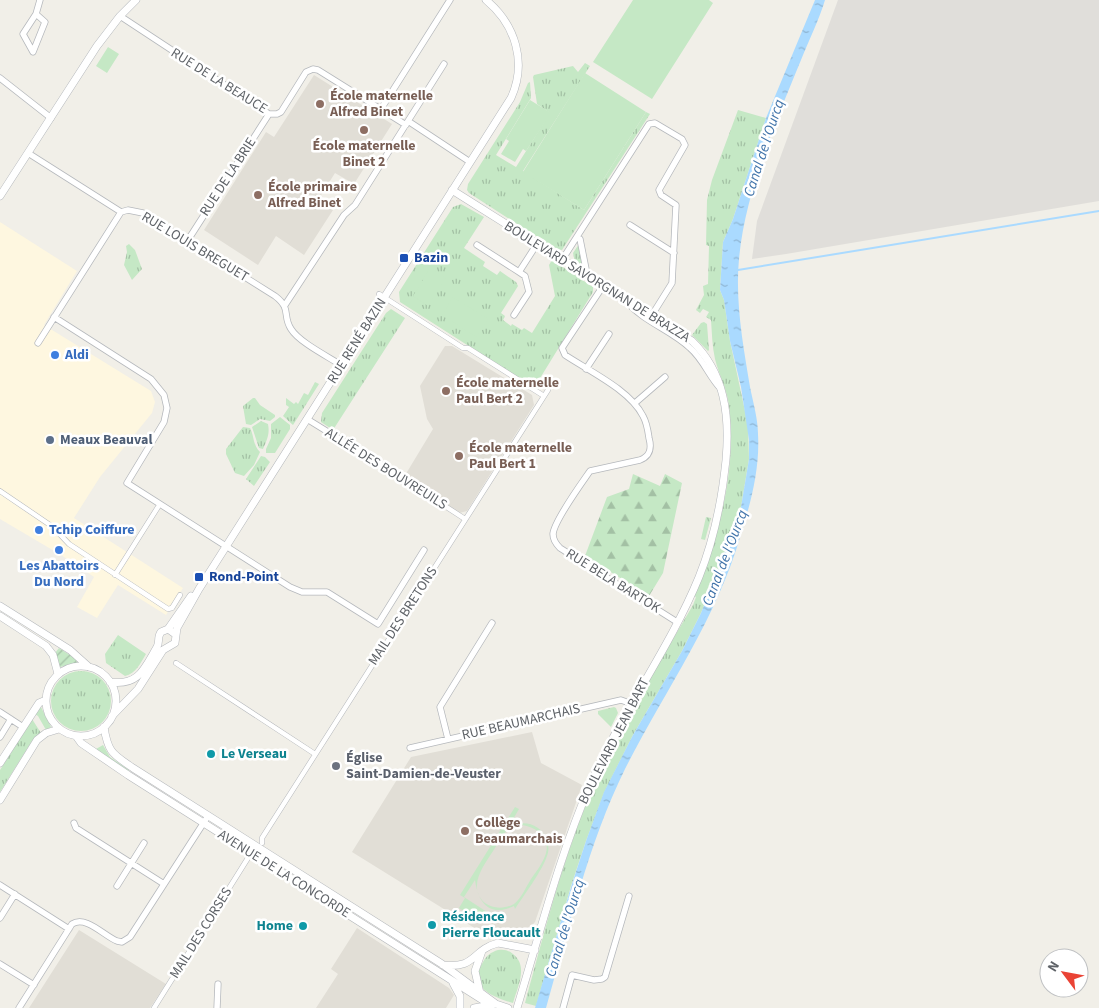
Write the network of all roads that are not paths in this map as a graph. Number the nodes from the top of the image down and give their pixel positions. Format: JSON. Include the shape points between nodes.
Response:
{"nodes":[{"id":1,"x":40,"y":0,"type":"edge"},
{"id":2,"x":136,"y":0,"type":"edge"},
{"id":3,"x":450,"y":0,"type":"edge"},
{"id":4,"x":486,"y":0,"type":"edge"},
{"id":5,"x":36,"y":14,"type":"junction"},
{"id":6,"x":120,"y":16,"type":"junction"},
{"id":7,"x":444,"y":64,"type":"dead end"},
{"id":8,"x":0,"y":78,"type":"edge"},
{"id":9,"x":380,"y":110,"type":"junction"},
{"id":10,"x":269,"y":114,"type":"junction"},
{"id":11,"x":51,"y":118,"type":"junction"},
{"id":12,"x":407,"y":123,"type":"junction"},
{"id":13,"x":28,"y":153,"type":"junction"},
{"id":14,"x":470,"y":162,"type":"junction"},
{"id":15,"x":452,"y":190,"type":"junction"},
{"id":16,"x":0,"y":196,"type":"edge"},
{"id":17,"x":121,"y":212,"type":"junction"},
{"id":18,"x":630,"y":225,"type":"dead end"},
{"id":19,"x":576,"y":237,"type":"junction"},
{"id":20,"x":188,"y":240,"type":"junction"},
{"id":21,"x":537,"y":244,"type":"junction"},
{"id":22,"x":478,"y":246,"type":"dead end"},
{"id":23,"x":674,"y":253,"type":"junction"},
{"id":24,"x":562,"y":260,"type":"junction"},
{"id":25,"x":520,"y":272,"type":"junction"},
{"id":26,"x":584,"y":274,"type":"junction"},
{"id":27,"x":603,"y":286,"type":"junction"},
{"id":28,"x":381,"y":296,"type":"junction"},
{"id":29,"x":624,"y":298,"type":"junction"},
{"id":30,"x":285,"y":305,"type":"junction"},
{"id":31,"x":514,"y":315,"type":"dead end"},
{"id":32,"x":652,"y":315,"type":"junction"},
{"id":33,"x":54,"y":317,"type":"junction"},
{"id":34,"x":609,"y":334,"type":"dead end"},
{"id":35,"x":38,"y":343,"type":"dead end"},
{"id":36,"x":341,"y":365,"type":"junction"},
{"id":37,"x":586,"y":369,"type":"junction"},
{"id":38,"x":665,"y":377,"type":"dead end"},
{"id":39,"x":548,"y":390,"type":"dead end"},
{"id":40,"x":722,"y":391,"type":"junction"},
{"id":41,"x":544,"y":396,"type":"junction"},
{"id":42,"x":635,"y":403,"type":"junction"},
{"id":43,"x":307,"y":419,"type":"junction"},
{"id":44,"x":383,"y":466,"type":"joint"},
{"id":45,"x":0,"y":491,"type":"edge"},
{"id":46,"x":158,"y":508,"type":"dead end"},
{"id":47,"x":465,"y":519,"type":"junction"},
{"id":48,"x":226,"y":546,"type":"junction"},
{"id":49,"x":424,"y":550,"type":"dead end"},
{"id":50,"x":115,"y":575,"type":"junction"},
{"id":51,"x":199,"y":589,"type":"junction"},
{"id":52,"x":180,"y":595,"type":"dead end"},
{"id":53,"x":0,"y":606,"type":"edge"},
{"id":54,"x":0,"y":616,"type":"edge"},
{"id":55,"x":678,"y":622,"type":"junction"},
{"id":56,"x":492,"y":623,"type":"dead end"},
{"id":57,"x":168,"y":629,"type":"junction"},
{"id":58,"x":175,"y":634,"type":"junction"},
{"id":59,"x":159,"y":642,"type":"junction"},
{"id":60,"x":168,"y":647,"type":"junction"},
{"id":61,"x":176,"y":664,"type":"dead end"},
{"id":62,"x":89,"y":667,"type":"junction"},
{"id":63,"x":58,"y":674,"type":"junction"},
{"id":64,"x":110,"y":682,"type":"junction"},
{"id":65,"x":46,"y":700,"type":"junction"},
{"id":66,"x":632,"y":704,"type":"junction"},
{"id":67,"x":0,"y":712,"type":"edge"},
{"id":68,"x":112,"y":716,"type":"junction"},
{"id":69,"x":11,"y":719,"type":"junction"},
{"id":70,"x":23,"y":727,"type":"junction"},
{"id":71,"x":104,"y":727,"type":"junction"},
{"id":72,"x":59,"y":729,"type":"junction"},
{"id":73,"x":76,"y":736,"type":"junction"},
{"id":74,"x":0,"y":737,"type":"edge"},
{"id":75,"x":448,"y":739,"type":"junction"},
{"id":76,"x":410,"y":748,"type":"dead end"},
{"id":77,"x":316,"y":754,"type":"junction"},
{"id":78,"x":0,"y":763,"type":"edge"},
{"id":79,"x":0,"y":800,"type":"edge"},
{"id":80,"x":208,"y":816,"type":"junction"},
{"id":81,"x":74,"y":823,"type":"dead end"},
{"id":82,"x":203,"y":823,"type":"junction"},
{"id":83,"x":144,"y":843,"type":"dead end"},
{"id":84,"x":262,"y":844,"type":"dead end"},
{"id":85,"x":248,"y":858,"type":"dead end"},
{"id":86,"x":131,"y":863,"type":"junction"},
{"id":87,"x":164,"y":884,"type":"junction"},
{"id":88,"x":0,"y":885,"type":"edge"},
{"id":89,"x":117,"y":886,"type":"dead end"},
{"id":90,"x":15,"y":894,"type":"junction"},
{"id":91,"x":629,"y":896,"type":"dead end"},
{"id":92,"x":0,"y":918,"type":"edge"},
{"id":93,"x":69,"y":929,"type":"junction"},
{"id":94,"x":482,"y":950,"type":"junction"},
{"id":95,"x":535,"y":950,"type":"junction"},
{"id":96,"x":0,"y":964,"type":"edge"},
{"id":97,"x":442,"y":964,"type":"junction"},
{"id":98,"x":452,"y":981,"type":"junction"},
{"id":99,"x":218,"y":984,"type":"dead end"},
{"id":100,"x":34,"y":985,"type":"junction"},
{"id":101,"x":480,"y":993,"type":"junction"},
{"id":102,"x":499,"y":1006,"type":"edge"},
{"id":103,"x":19,"y":1008,"type":"edge"},
{"id":104,"x":154,"y":1008,"type":"edge"},
{"id":105,"x":217,"y":1008,"type":"edge"},
{"id":106,"x":460,"y":1008,"type":"edge"},
{"id":107,"x":474,"y":1008,"type":"edge"},
{"id":108,"x":517,"y":1008,"type":"edge"},
{"id":109,"x":563,"y":1008,"type":"edge"}],
"edges":[{"from":1,"to":5,"type":"street"},
{"from":2,"to":6,"type":"street"},
{"from":3,"to":9,"type":"street"},
{"from":4,"to":14,"type":"street","name":"RUE RENÉ BAZIN","via":[[504,19],[515,41],[518,67],[514,92]]},
{"from":5,"to":5,"type":"street","via":[[45,22],[33,52],[22,34]]},
{"from":6,"to":10,"type":"street","name":"RUE DE LA BEAUCE"},
{"from":6,"to":11,"type":"street"},
{"from":7,"to":12,"type":"street"},
{"from":8,"to":11,"type":"street"},
{"from":9,"to":10,"type":"street","name":"RUE DE LA BEAUCE","via":[[318,70],[309,70],[281,112]]},
{"from":9,"to":12,"type":"street"},
{"from":10,"to":20,"type":"street","name":"RUE DE LA BRIE"},
{"from":11,"to":13,"type":"street"},
{"from":12,"to":14,"type":"street"},
{"from":12,"to":30,"type":"street","via":[[356,204],[344,215]]},
{"from":13,"to":16,"type":"street"},
{"from":13,"to":17,"type":"street","name":"RUE LOUIS BREGUET"},
{"from":14,"to":15,"type":"street","name":"RUE RENÉ BAZIN"},
{"from":15,"to":21,"type":"street","name":"BOULEVARD SAVORGNAN DE BRAZZA"},
{"from":15,"to":28,"type":"street","name":"RUE RENÉ BAZIN"},
{"from":17,"to":20,"type":"street","name":"RUE LOUIS BREGUET","via":[[143,213]]},
{"from":17,"to":33,"type":"street"},
{"from":18,"to":23,"type":"street"},
{"from":19,"to":23,"type":"street","via":[[649,124],[655,123],[682,139],[685,145],[659,190],[676,205]]},
{"from":19,"to":24,"type":"street"},
{"from":19,"to":26,"type":"street","via":[[580,239],[586,269]]},
{"from":20,"to":30,"type":"street","name":"RUE LOUIS BREGUET"},
{"from":21,"to":24,"type":"street","name":"BOULEVARD SAVORGNAN DE BRAZZA"},
{"from":21,"to":25,"type":"street"},
{"from":22,"to":25,"type":"street"},
{"from":23,"to":32,"type":"street","via":[[672,283]]},
{"from":24,"to":26,"type":"street","name":"BOULEVARD SAVORGNAN DE BRAZZA"},
{"from":25,"to":31,"type":"street","via":[[525,276],[529,292]]},
{"from":26,"to":27,"type":"street","name":"BOULEVARD SAVORGNAN DE BRAZZA"},
{"from":27,"to":29,"type":"street","name":"BOULEVARD SAVORGNAN DE BRAZZA"},
{"from":27,"to":37,"type":"street","name":"RUE BELA BARTOK","via":[[562,348],[565,355]]},
{"from":28,"to":36,"type":"street","name":"RUE RENÉ BAZIN"},
{"from":28,"to":41,"type":"street"},
{"from":29,"to":32,"type":"street","name":"BOULEVARD SAVORGNAN DE BRAZZA"},
{"from":29,"to":40,"type":"street","via":[[635,311],[691,349]]},
{"from":30,"to":36,"type":"street","via":[[289,326],[296,335]]},
{"from":32,"to":40,"type":"street","name":"BOULEVARD SAVORGNAN DE BRAZZA","via":[[698,346],[713,368]]},
{"from":33,"to":35,"type":"street"},
{"from":33,"to":48,"type":"street","via":[[151,379],[167,403],[162,427],[126,483]]},
{"from":34,"to":37,"type":"street"},
{"from":36,"to":43,"type":"street","name":"RUE RENÉ BAZIN"},
{"from":37,"to":42,"type":"street","name":"RUE BELA BARTOK","via":[[624,392]]},
{"from":38,"to":42,"type":"street"},
{"from":39,"to":41,"type":"street","name":"MAIL DES BRETONS"},
{"from":40,"to":55,"type":"street","name":"BOULEVARD SAVORGNAN DE BRAZZA","via":[[727,433],[721,495],[704,561]]},
{"from":41,"to":47,"type":"street","name":"MAIL DES BRETONS"},
{"from":42,"to":55,"type":"street","name":"RUE BELA BARTOK","via":[[644,418],[651,443],[649,454],[640,460],[590,471],[556,525],[553,536],[560,548]]},
{"from":43,"to":44,"type":"street","name":"ALLÉE DES BOUVREUILS"},
{"from":43,"to":48,"type":"street","name":"RUE RENÉ BAZIN"},
{"from":44,"to":47,"type":"street","name":"ALLÉE DES BOUVREUILS"},
{"from":45,"to":50,"type":"street","via":[[53,526],[69,544]]},
{"from":46,"to":50,"type":"street"},
{"from":47,"to":77,"type":"street","name":"MAIL DES BRETONS"},
{"from":48,"to":49,"type":"street","via":[[290,587],[302,592],[327,592],[378,624]]},
{"from":48,"to":51,"type":"street","name":"RUE RENÉ BAZIN"},
{"from":50,"to":52,"type":"street","via":[[168,609]]},
{"from":51,"to":57,"type":"street","name":"RUE RENÉ BAZIN"},
{"from":51,"to":58,"type":"street","name":"RUE RENÉ BAZIN"},
{"from":53,"to":62,"type":"street","via":[[70,650]]},
{"from":54,"to":63,"type":"street","via":[[46,646]]},
{"from":55,"to":66,"type":"street","name":"BOULEVARD JEAN BART"},
{"from":56,"to":75,"type":"street","via":[[440,706]]},
{"from":57,"to":58,"type":"street"},
{"from":57,"to":59,"type":"street","via":[[159,634]]},
{"from":58,"to":60,"type":"street","via":[[175,642]]},
{"from":59,"to":60,"type":"street"},
{"from":59,"to":64,"type":"street","via":[[138,677],[128,682]]},
{"from":60,"to":68,"type":"street","via":[[138,689]]},
{"from":61,"to":77,"type":"street"},
{"from":62,"to":63,"type":"street","via":[[68,668]]},
{"from":62,"to":64,"type":"street"},
{"from":63,"to":65,"type":"street","via":[[52,681]]},
{"from":64,"to":68,"type":"street","via":[[116,700]]},
{"from":65,"to":70,"type":"street","via":[[39,703]]},
{"from":65,"to":72,"type":"street","via":[[51,720]]},
{"from":66,"to":75,"type":"street","name":"RUE BEAUMARCHAIS","via":[[621,700]]},
{"from":66,"to":95,"type":"street","name":"BOULEVARD JEAN BART","via":[[603,756],[573,826]]},
{"from":67,"to":69,"type":"street"},
{"from":68,"to":71,"type":"street"},
{"from":69,"to":70,"type":"street"},
{"from":69,"to":74,"type":"street"},
{"from":70,"to":78,"type":"street"},
{"from":71,"to":73,"type":"street","via":[[91,735]]},
{"from":71,"to":80,"type":"street","name":"AVENUE DE LA CONCORDE","via":[[106,743],[116,756]]},
{"from":72,"to":73,"type":"street"},
{"from":72,"to":79,"type":"street","via":[[37,740]]},
{"from":73,"to":82,"type":"street","name":"AVENUE DE LA CONCORDE","via":[[81,743]]},
{"from":75,"to":76,"type":"street","name":"RUE BEAUMARCHAIS"},
{"from":77,"to":84,"type":"street","name":"MAIL DES BRETONS","via":[[262,838]]},
{"from":80,"to":82,"type":"street"},
{"from":80,"to":97,"type":"street","name":"AVENUE DE LA CONCORDE"},
{"from":81,"to":86,"type":"street","via":[[76,828]]},
{"from":82,"to":87,"type":"street"},
{"from":82,"to":98,"type":"street","name":"AVENUE DE LA CONCORDE"},
{"from":83,"to":86,"type":"street"},
{"from":85,"to":104,"type":"street","name":"MAIL DES CORSES"},
{"from":86,"to":87,"type":"street"},
{"from":86,"to":89,"type":"street"},
{"from":87,"to":93,"type":"street","via":[[130,937],[122,942],[81,921]]},
{"from":88,"to":90,"type":"street"},
{"from":90,"to":92,"type":"street"},
{"from":90,"to":93,"type":"street"},
{"from":91,"to":109,"type":"street","via":[[605,976],[594,980],[572,975]]},
{"from":93,"to":100,"type":"street"},
{"from":94,"to":95,"type":"street","via":[[492,944],[504,943]]},
{"from":94,"to":97,"type":"street","via":[[463,965]]},
{"from":94,"to":101,"type":"street","via":[[475,971]]},
{"from":95,"to":108,"type":"street","name":"BOULEVARD JEAN BART"},
{"from":96,"to":100,"type":"street"},
{"from":97,"to":101,"type":"street","name":"AVENUE DE LA CONCORDE"},
{"from":98,"to":102,"type":"street","name":"AVENUE DE LA CONCORDE"},
{"from":98,"to":106,"type":"street","via":[[460,996]]},
{"from":99,"to":105,"type":"street"},
{"from":100,"to":103,"type":"street"},
{"from":101,"to":102,"type":"street","name":"AVENUE DE LA CONCORDE"},
{"from":102,"to":107,"type":"street"}]}
